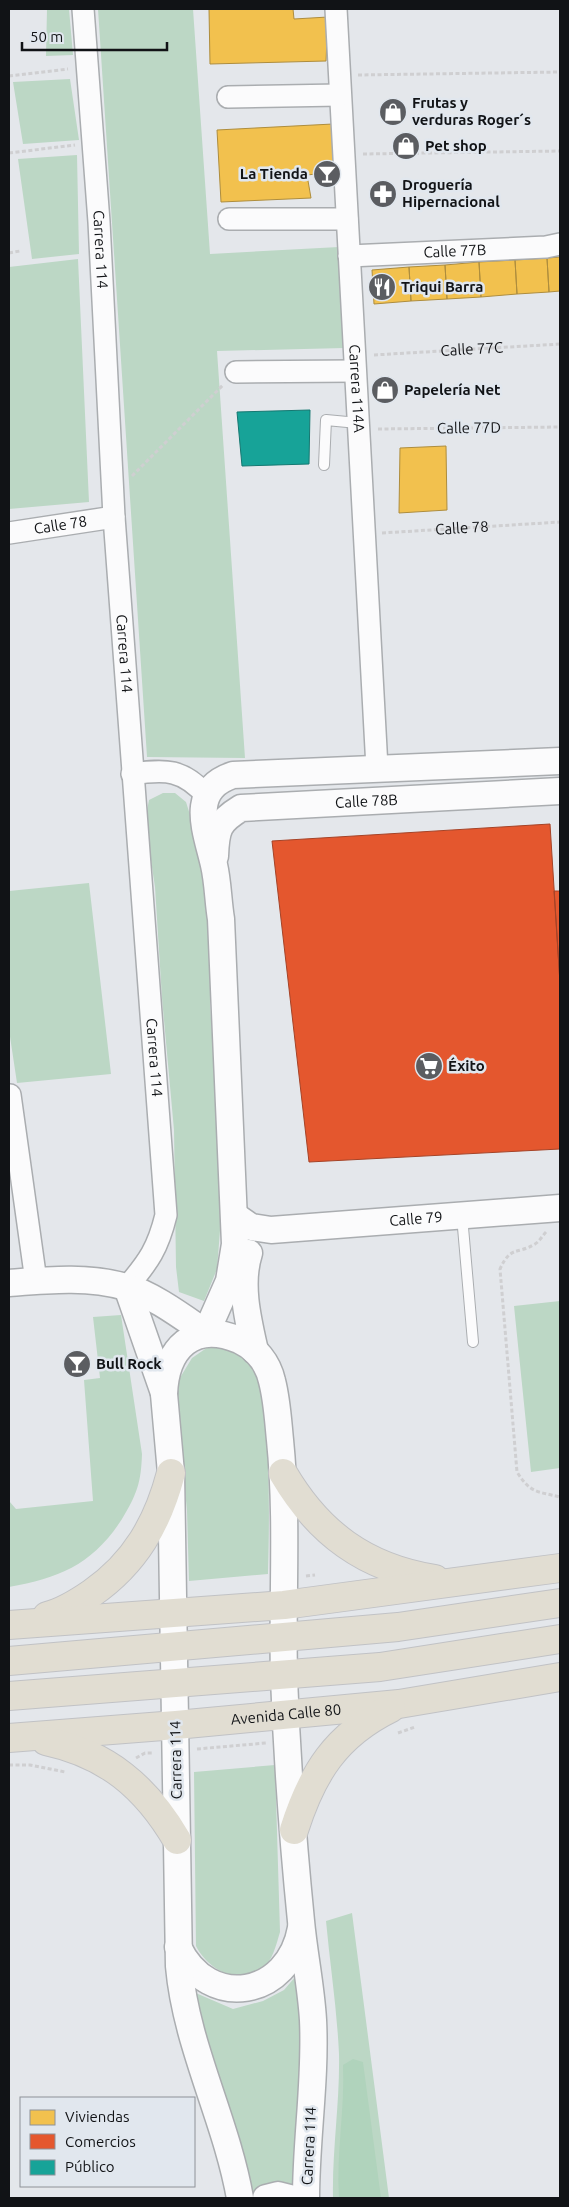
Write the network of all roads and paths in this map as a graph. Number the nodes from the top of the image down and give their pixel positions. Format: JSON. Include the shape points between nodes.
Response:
{"nodes":[{"id":1,"x":83,"y":9,"type":"edge"},
{"id":2,"x":336,"y":9,"type":"edge"},
{"id":3,"x":87,"y":67,"type":"junction"},
{"id":4,"x":560,"y":72,"type":"edge"},
{"id":5,"x":9,"y":76,"type":"edge"},
{"id":6,"x":340,"y":85,"type":"junction"},
{"id":7,"x":228,"y":97,"type":"dead end"},
{"id":8,"x":94,"y":144,"type":"junction"},
{"id":9,"x":560,"y":151,"type":"edge"},
{"id":10,"x":9,"y":153,"type":"edge"},
{"id":11,"x":344,"y":155,"type":"junction"},
{"id":12,"x":229,"y":219,"type":"dead end"},
{"id":13,"x":347,"y":219,"type":"junction"},
{"id":14,"x":560,"y":244,"type":"edge"},
{"id":15,"x":20,"y":252,"type":"dead end"},
{"id":16,"x":9,"y":253,"type":"edge"},
{"id":17,"x":349,"y":256,"type":"junction"},
{"id":18,"x":560,"y":344,"type":"edge"},
{"id":19,"x":383,"y":354,"type":"dead end"},
{"id":20,"x":355,"y":371,"type":"junction"},
{"id":21,"x":236,"y":372,"type":"joint"},
{"id":22,"x":358,"y":423,"type":"junction"},
{"id":23,"x":560,"y":427,"type":"edge"},
{"id":24,"x":378,"y":429,"type":"dead end"},
{"id":25,"x":324,"y":465,"type":"dead end"},
{"id":26,"x":113,"y":508,"type":"junction"},
{"id":27,"x":560,"y":522,"type":"edge"},
{"id":28,"x":9,"y":533,"type":"edge"},
{"id":29,"x":364,"y":534,"type":"junction"},
{"id":30,"x":560,"y":761,"type":"edge"},
{"id":31,"x":377,"y":768,"type":"junction"},
{"id":32,"x":132,"y":774,"type":"junction"},
{"id":33,"x":560,"y":791,"type":"edge"},
{"id":34,"x":207,"y":796,"type":"junction"},
{"id":35,"x":214,"y":866,"type":"junction"},
{"id":36,"x":10,"y":1094,"type":"dead end"},
{"id":37,"x":554,"y":1209,"type":"edge"},
{"id":38,"x":462,"y":1215,"type":"junction"},
{"id":39,"x":235,"y":1216,"type":"junction"},
{"id":40,"x":271,"y":1230,"type":"junction"},
{"id":41,"x":36,"y":1281,"type":"junction"},
{"id":42,"x":9,"y":1283,"type":"edge"},
{"id":43,"x":127,"y":1287,"type":"junction"},
{"id":44,"x":206,"y":1333,"type":"junction"},
{"id":45,"x":473,"y":1342,"type":"dead end"},
{"id":46,"x":256,"y":1351,"type":"junction"},
{"id":47,"x":164,"y":1394,"type":"junction"},
{"id":48,"x":171,"y":1473,"type":"junction"},
{"id":49,"x":283,"y":1473,"type":"junction"},
{"id":50,"x":560,"y":1497,"type":"edge"},
{"id":51,"x":560,"y":1568,"type":"edge"},
{"id":52,"x":476,"y":1580,"type":"junction"},
{"id":53,"x":560,"y":1603,"type":"edge"},
{"id":54,"x":284,"y":1604,"type":"junction"},
{"id":55,"x":174,"y":1614,"type":"junction"},
{"id":56,"x":14,"y":1624,"type":"edge"},
{"id":57,"x":284,"y":1639,"type":"junction"},
{"id":58,"x":560,"y":1639,"type":"edge"},
{"id":59,"x":174,"y":1648,"type":"junction"},
{"id":60,"x":9,"y":1661,"type":"edge"},
{"id":61,"x":284,"y":1676,"type":"junction"},
{"id":62,"x":560,"y":1677,"type":"edge"},
{"id":63,"x":175,"y":1684,"type":"junction"},
{"id":64,"x":9,"y":1696,"type":"edge"},
{"id":65,"x":399,"y":1704,"type":"junction"},
{"id":66,"x":418,"y":1726,"type":"dead end"},
{"id":67,"x":287,"y":1728,"type":"junction"},
{"id":68,"x":393,"y":1734,"type":"dead end"},
{"id":69,"x":9,"y":1738,"type":"edge"},
{"id":70,"x":176,"y":1738,"type":"junction"},
{"id":71,"x":145,"y":1753,"type":"dead end"},
{"id":72,"x":9,"y":1765,"type":"edge"},
{"id":73,"x":70,"y":1773,"type":"dead end"},
{"id":74,"x":294,"y":1830,"type":"junction"},
{"id":75,"x":177,"y":1840,"type":"junction"},
{"id":76,"x":301,"y":1923,"type":"junction"},
{"id":77,"x":178,"y":1947,"type":"junction"},
{"id":78,"x":240,"y":2198,"type":"edge"},
{"id":79,"x":266,"y":2198,"type":"edge"},
{"id":80,"x":290,"y":2198,"type":"edge"},
{"id":81,"x":306,"y":2198,"type":"edge"}],
"edges":[{"from":1,"to":3,"type":"street","name":"Carrera 114"},
{"from":2,"to":6,"type":"street","name":"Carrera 114A"},
{"from":3,"to":5,"type":"path"},
{"from":3,"to":8,"type":"street","name":"Carrera 114"},
{"from":4,"to":6,"type":"path"},
{"from":6,"to":7,"type":"street"},
{"from":6,"to":11,"type":"street","name":"Carrera 114A"},
{"from":8,"to":10,"type":"path"},
{"from":8,"to":26,"type":"street","name":"Carrera 114"},
{"from":9,"to":11,"type":"path"},
{"from":11,"to":13,"type":"street","name":"Carrera 114A"},
{"from":12,"to":13,"type":"street"},
{"from":13,"to":17,"type":"street","name":"Carrera 114A"},
{"from":14,"to":17,"type":"street","name":"Calle 77B"},
{"from":15,"to":16,"type":"path"},
{"from":17,"to":20,"type":"street","name":"Carrera 114A"},
{"from":18,"to":19,"type":"path","name":"Calle 77C"},
{"from":20,"to":21,"type":"street"},
{"from":20,"to":22,"type":"street","name":"Carrera 114A"},
{"from":21,"to":26,"type":"path","via":[[122,486]]},
{"from":22,"to":25,"type":"lane","via":[[326,420]]},
{"from":22,"to":29,"type":"street","name":"Carrera 114A"},
{"from":23,"to":24,"type":"path","name":"Calle 77D"},
{"from":26,"to":28,"type":"street","name":"Calle 78"},
{"from":26,"to":32,"type":"street","name":"Carrera 114"},
{"from":27,"to":29,"type":"path","name":"Calle 78"},
{"from":29,"to":31,"type":"street","name":"Carrera 114A"},
{"from":30,"to":31,"type":"street","name":"Calle 78B"},
{"from":31,"to":34,"type":"street","name":"Calle 78B","via":[[233,775],[213,784]]},
{"from":32,"to":34,"type":"street","via":[[158,770],[177,774],[194,782]]},
{"from":32,"to":43,"type":"street","name":"Carrera 114","via":[[166,1214],[151,1257]]},
{"from":33,"to":35,"type":"street","name":"Calle 78B","via":[[241,808],[220,824],[215,837]]},
{"from":34,"to":35,"type":"street","via":[[203,811],[204,832]]},
{"from":35,"to":39,"type":"street","via":[[221,919]]},
{"from":36,"to":41,"type":"street"},
{"from":37,"to":38,"type":"street","name":"Calle 79"},
{"from":37,"to":50,"type":"path","via":[[547,1230],[535,1244],[505,1258],[500,1269],[517,1472],[535,1492]]},
{"from":38,"to":40,"type":"street","name":"Calle 79"},
{"from":38,"to":45,"type":"lane"},
{"from":39,"to":40,"type":"street","name":"Calle 79","via":[[252,1227]]},
{"from":39,"to":44,"type":"street","via":[[229,1281]]},
{"from":40,"to":46,"type":"street","name":"Carrera 114","via":[[258,1240],[246,1264],[248,1320]]},
{"from":41,"to":42,"type":"street"},
{"from":41,"to":43,"type":"street","via":[[79,1279]]},
{"from":43,"to":44,"type":"street"},
{"from":43,"to":47,"type":"street"},
{"from":44,"to":46,"type":"street","name":"Carrera 114","via":[[221,1334]]},
{"from":44,"to":47,"type":"street","name":"Carrera 114","via":[[190,1339],[176,1352]]},
{"from":46,"to":49,"type":"street","name":"Carrera 114","via":[[272,1378]]},
{"from":47,"to":48,"type":"street","name":"Carrera 114"},
{"from":48,"to":55,"type":"street","name":"Carrera 114"},
{"from":48,"to":56,"type":"highway","via":[[155,1522],[126,1564],[80,1601],[50,1615]]},
{"from":49,"to":52,"type":"highway","via":[[307,1509],[326,1530],[355,1551],[383,1566],[413,1576],[444,1581]]},
{"from":49,"to":54,"type":"street","name":"Carrera 114"},
{"from":51,"to":52,"type":"highway"},
{"from":52,"to":54,"type":"highway"},
{"from":53,"to":57,"type":"highway","via":[[398,1628]]},
{"from":54,"to":55,"type":"highway"},
{"from":54,"to":57,"type":"street","name":"Carrera 114"},
{"from":55,"to":56,"type":"highway"},
{"from":55,"to":59,"type":"street","name":"Carrera 114"},
{"from":57,"to":59,"type":"highway"},
{"from":57,"to":61,"type":"street","name":"Carrera 114"},
{"from":58,"to":61,"type":"highway","via":[[380,1666]]},
{"from":59,"to":60,"type":"highway"},
{"from":59,"to":63,"type":"street","name":"Carrera 114"},
{"from":61,"to":63,"type":"highway"},
{"from":61,"to":67,"type":"street","name":"Carrera 114"},
{"from":62,"to":65,"type":"highway","name":"Avenida Calle 80"},
{"from":63,"to":64,"type":"highway"},
{"from":63,"to":70,"type":"street","name":"Carrera 114"},
{"from":65,"to":67,"type":"highway","name":"Avenida Calle 80"},
{"from":65,"to":74,"type":"highway","via":[[349,1734],[329,1756],[302,1803]]},
{"from":66,"to":68,"type":"path"},
{"from":67,"to":70,"type":"highway","name":"Avenida Calle 80"},
{"from":67,"to":70,"type":"path"},
{"from":67,"to":74,"type":"street","name":"Carrera 114"},
{"from":69,"to":70,"type":"highway","name":"Avenida Calle 80"},
{"from":69,"to":75,"type":"highway","via":[[38,1739],[66,1745],[116,1770],[151,1801]]},
{"from":70,"to":71,"type":"path"},
{"from":70,"to":75,"type":"street","name":"Carrera 114"},
{"from":72,"to":73,"type":"path","via":[[30,1765]]},
{"from":74,"to":76,"type":"street","name":"Carrera 114"},
{"from":75,"to":77,"type":"street","name":"Carrera 114"},
{"from":76,"to":77,"type":"street","via":[[293,1955],[284,1968],[271,1979],[241,1989],[209,1982],[185,1961]]},
{"from":76,"to":81,"type":"street","name":"Carrera 114","via":[[313,2022]]},
{"from":77,"to":78,"type":"street","name":"Carrera 114","via":[[183,2001],[230,2152]]},
{"from":79,"to":80,"type":"street","via":[[278,2195]]}]}
